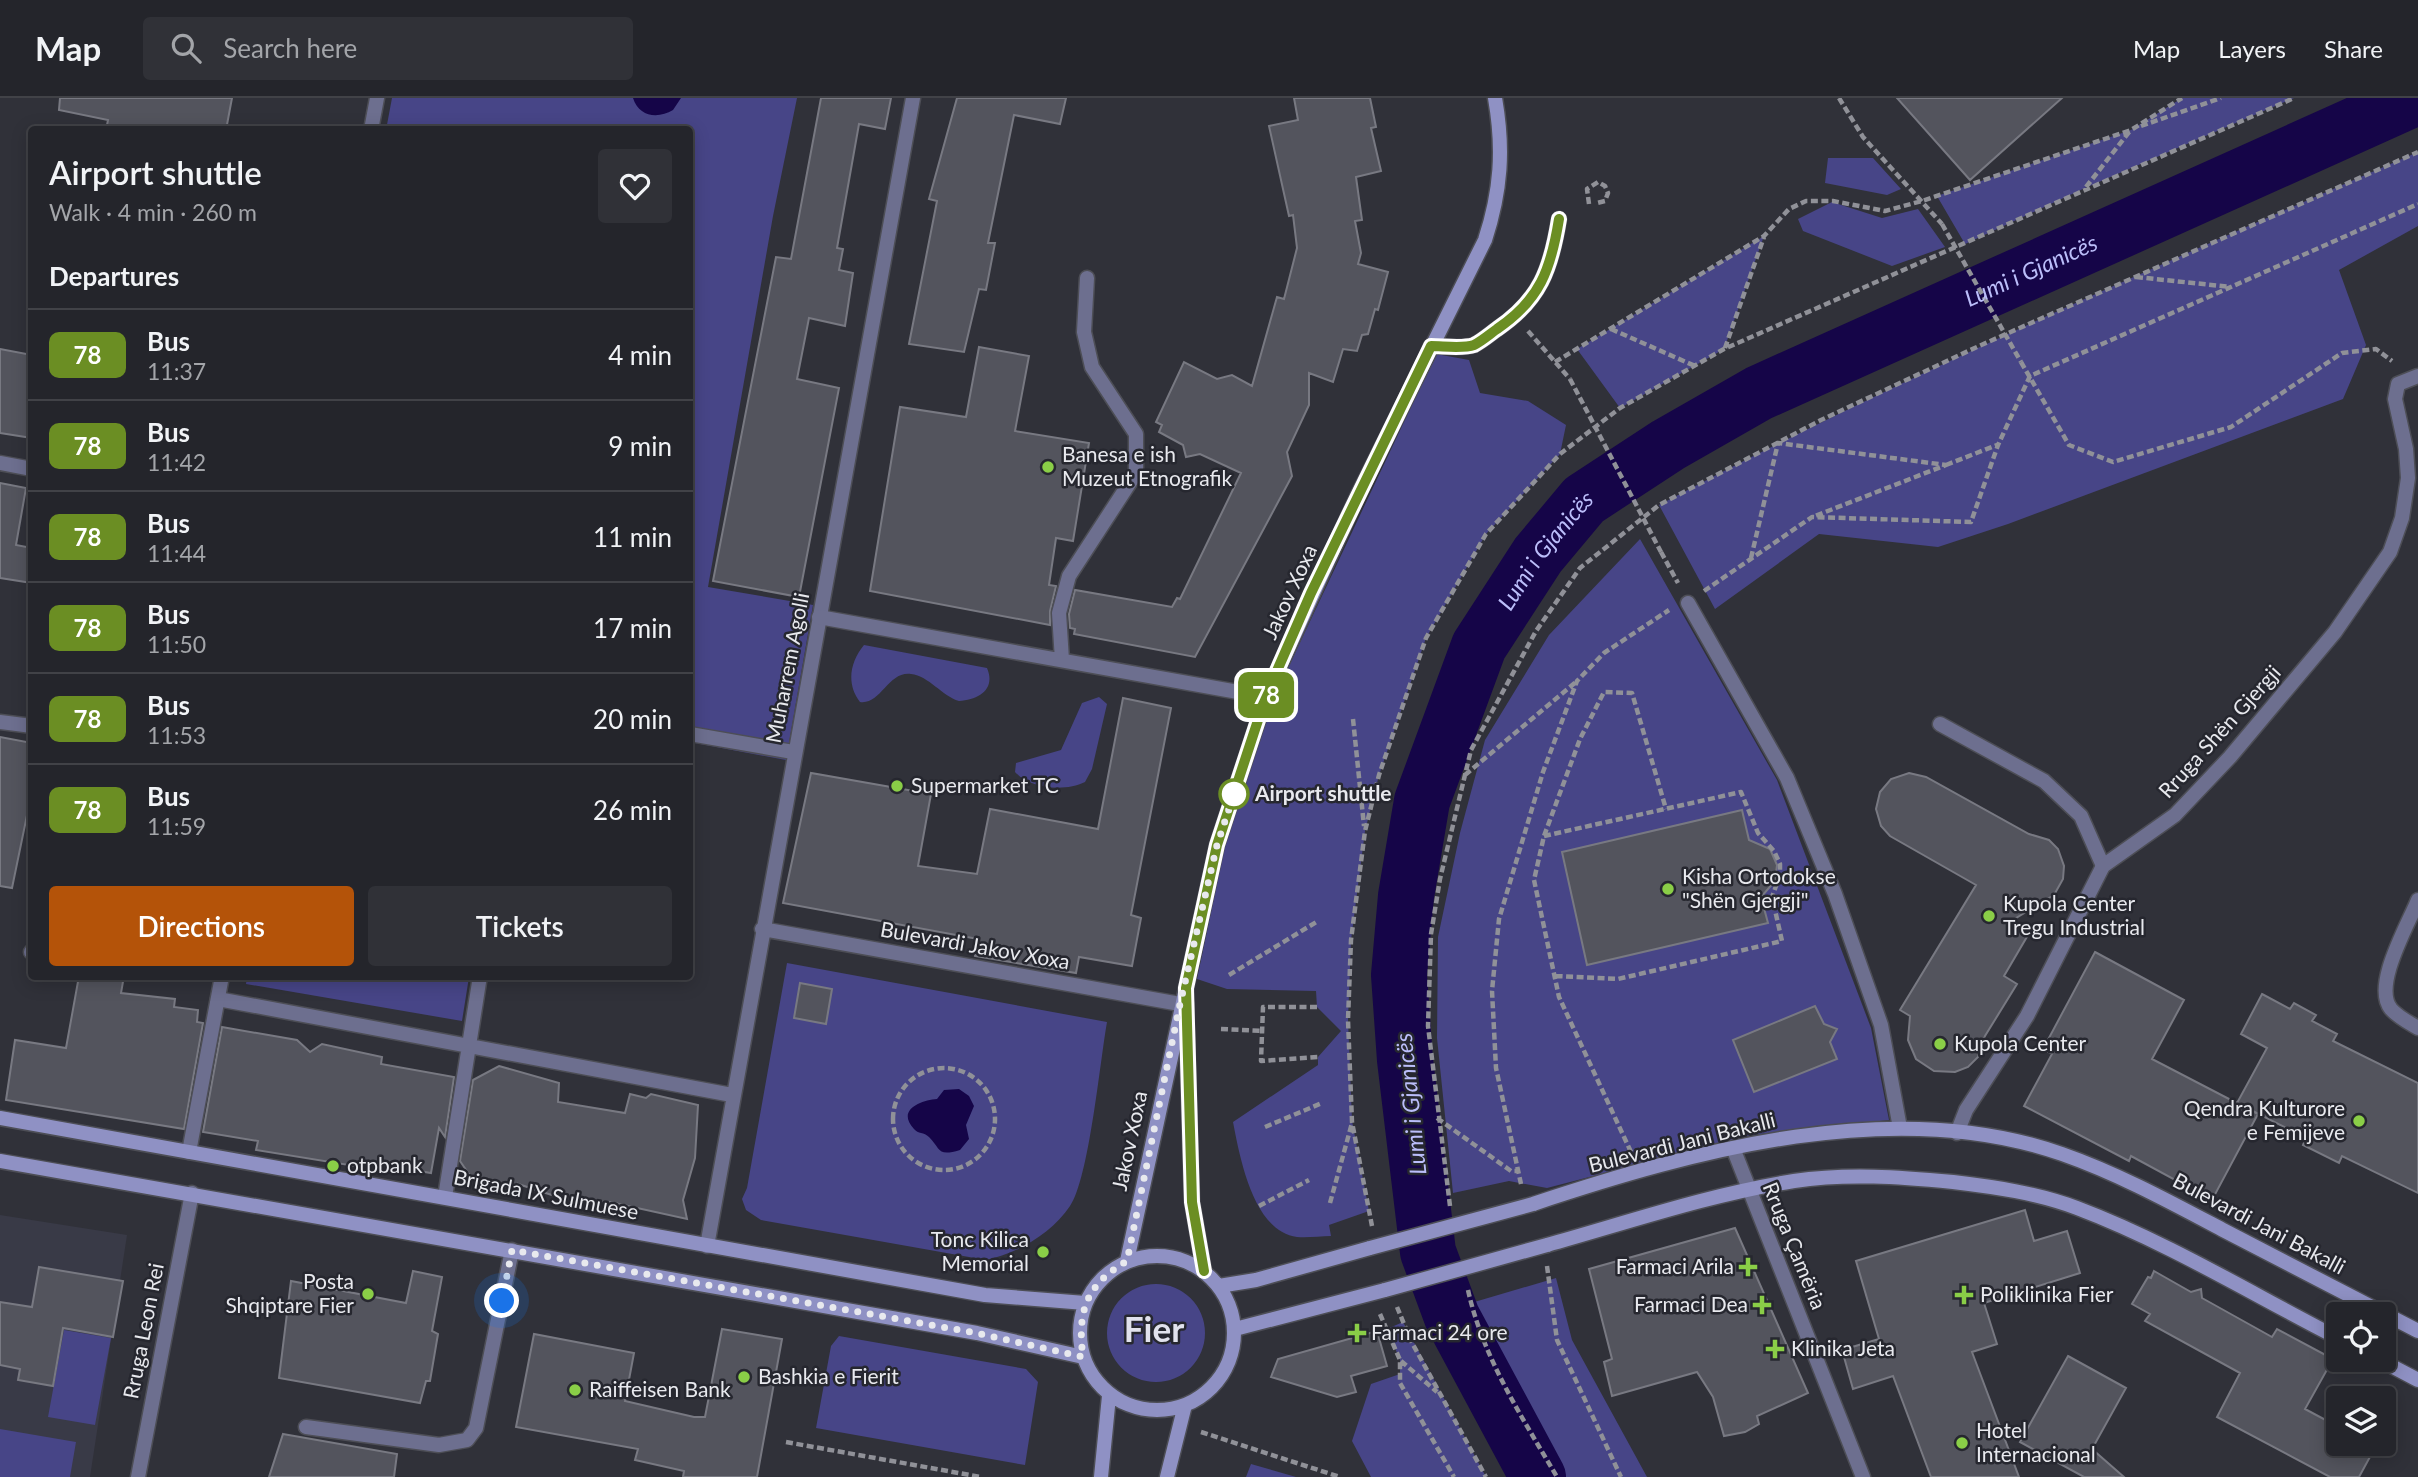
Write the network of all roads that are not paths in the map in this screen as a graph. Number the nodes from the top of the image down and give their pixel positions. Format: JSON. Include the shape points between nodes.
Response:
{"nodes":[{"id":1,"x":377,"y":98,"type":"edge"},
{"id":2,"x":913,"y":98,"type":"edge"},
{"id":3,"x":1495,"y":98,"type":"edge"},
{"id":4,"x":372,"y":126,"type":"edge"},
{"id":5,"x":1559,"y":219,"type":"dead end"},
{"id":6,"x":1087,"y":278,"type":"dead end"},
{"id":7,"x":1431,"y":346,"type":"junction"},
{"id":8,"x":2415,"y":376,"type":"edge"},
{"id":9,"x":0,"y":463,"type":"edge"},
{"id":10,"x":28,"y":468,"type":"edge"},
{"id":11,"x":1688,"y":603,"type":"road end"},
{"id":12,"x":819,"y":617,"type":"junction"},
{"id":13,"x":1062,"y":660,"type":"junction"},
{"id":14,"x":1266,"y":696,"type":"junction"},
{"id":15,"x":0,"y":722,"type":"edge"},
{"id":16,"x":1940,"y":724,"type":"dead end"},
{"id":17,"x":28,"y":726,"type":"edge"},
{"id":18,"x":693,"y":735,"type":"edge"},
{"id":19,"x":793,"y":752,"type":"junction"},
{"id":20,"x":2104,"y":866,"type":"junction"},
{"id":21,"x":2418,"y":900,"type":"edge"},
{"id":22,"x":762,"y":929,"type":"junction"},
{"id":23,"x":221,"y":980,"type":"edge"},
{"id":24,"x":479,"y":980,"type":"edge"},
{"id":25,"x":1186,"y":988,"type":"junction"},
{"id":26,"x":218,"y":999,"type":"junction"},
{"id":27,"x":1180,"y":1004,"type":"junction"},
{"id":28,"x":2418,"y":1028,"type":"edge"},
{"id":29,"x":469,"y":1046,"type":"junction"},
{"id":30,"x":732,"y":1095,"type":"junction"},
{"id":31,"x":0,"y":1118,"type":"edge"},
{"id":32,"x":1900,"y":1128,"type":"junction"},
{"id":33,"x":1956,"y":1133,"type":"junction"},
{"id":34,"x":1733,"y":1148,"type":"junction"},
{"id":35,"x":189,"y":1152,"type":"junction"},
{"id":36,"x":0,"y":1161,"type":"edge"},
{"id":37,"x":1749,"y":1189,"type":"junction"},
{"id":38,"x":192,"y":1194,"type":"junction"},
{"id":39,"x":445,"y":1197,"type":"junction"},
{"id":40,"x":707,"y":1246,"type":"junction"},
{"id":41,"x":512,"y":1250,"type":"junction"},
{"id":42,"x":1127,"y":1261,"type":"junction"},
{"id":43,"x":1204,"y":1271,"type":"junction"},
{"id":44,"x":1219,"y":1286,"type":"junction"},
{"id":45,"x":1085,"y":1303,"type":"junction"},
{"id":46,"x":1235,"y":1329,"type":"junction"},
{"id":47,"x":2326,"y":1332,"type":"edge"},
{"id":48,"x":2418,"y":1332,"type":"edge"},
{"id":49,"x":1083,"y":1357,"type":"junction"},
{"id":50,"x":2396,"y":1368,"type":"edge"},
{"id":51,"x":2418,"y":1380,"type":"edge"},
{"id":52,"x":1109,"y":1396,"type":"junction"},
{"id":53,"x":1185,"y":1405,"type":"junction"},
{"id":54,"x":306,"y":1427,"type":"dead end"},
{"id":55,"x":138,"y":1477,"type":"edge"},
{"id":56,"x":1101,"y":1477,"type":"edge"},
{"id":57,"x":1167,"y":1477,"type":"edge"},
{"id":58,"x":1863,"y":1477,"type":"edge"}],
"edges":[{"from":1,"to":4,"type":"street"},
{"from":2,"to":12,"type":"street","name":"Muharrem Agolli"},
{"from":3,"to":7,"type":"main road","name":"Jakov Xoxa","via":[[1502,152],[1497,202],[1455,306]]},
{"from":5,"to":7,"type":"street","via":[[1545,276],[1516,317],[1473,346]]},
{"from":6,"to":13,"type":"street","via":[[1084,332],[1092,367],[1136,434],[1136,473],[1069,576],[1059,613]]},
{"from":7,"to":14,"type":"main road","name":"Jakov Xoxa"},
{"from":8,"to":20,"type":"street","name":"Rruga Shën Gjergji","via":[[2398,384],[2395,399],[2408,478],[2402,518],[2378,572],[2335,632],[2230,757],[2175,815]]},
{"from":9,"to":10,"type":"street"},
{"from":11,"to":32,"type":"street","via":[[1787,778],[1835,894],[1881,1025]]},
{"from":12,"to":13,"type":"street"},
{"from":12,"to":19,"type":"street","name":"Muharrem Agolli"},
{"from":13,"to":14,"type":"street"},
{"from":14,"to":25,"type":"main road","name":"Jakov Xoxa","via":[[1217,845]]},
{"from":15,"to":17,"type":"street"},
{"from":16,"to":20,"type":"street","via":[[2044,781],[2081,816]]},
{"from":18,"to":19,"type":"street"},
{"from":19,"to":22,"type":"street","name":"Muharrem Agolli"},
{"from":20,"to":33,"type":"street","name":"Rruga Shën Gjergji","via":[[2027,1016]]},
{"from":21,"to":28,"type":"street","via":[[2386,976],[2384,992],[2389,1007]]},
{"from":22,"to":27,"type":"street","name":"Bulevardi Jakov Xoxa"},
{"from":22,"to":30,"type":"street","name":"Muharrem Agolli"},
{"from":23,"to":26,"type":"street"},
{"from":24,"to":29,"type":"street"},
{"from":25,"to":27,"type":"main road","name":"Jakov Xoxa"},
{"from":25,"to":43,"type":"main road","name":"Jakov Xoxa","via":[[1192,1202]]},
{"from":26,"to":29,"type":"street"},
{"from":26,"to":35,"type":"street"},
{"from":27,"to":42,"type":"main road","name":"Jakov Xoxa"},
{"from":29,"to":30,"type":"street"},
{"from":29,"to":39,"type":"street"},
{"from":30,"to":40,"type":"street","name":"Muharrem Agolli"},
{"from":31,"to":35,"type":"main road","name":"Brigada IX Sulmuese"},
{"from":32,"to":33,"type":"main road","name":"Bulevardi Jani Bakalli"},
{"from":32,"to":34,"type":"main road","name":"Bulevardi Jani Bakalli","via":[[1795,1136]]},
{"from":33,"to":48,"type":"main road","name":"Bulevardi Jani Bakalli","via":[[2061,1154],[2130,1181]]},
{"from":34,"to":37,"type":"street","name":"Rruga Çamëria"},
{"from":34,"to":44,"type":"main road","name":"Bulevardi Jani Bakalli","bridge":true,"via":[[1538,1203],[1372,1242],[1256,1280]]},
{"from":35,"to":39,"type":"main road","name":"Brigada IX Sulmuese"},
{"from":36,"to":38,"type":"main road"},
{"from":37,"to":46,"type":"main road","bridge":true,"via":[[1383,1294]]},
{"from":37,"to":47,"type":"main road","via":[[1865,1175],[1988,1186],[2042,1196],[2138,1234]]},
{"from":37,"to":58,"type":"street","name":"Rruga Çamëria"},
{"from":38,"to":41,"type":"main road"},
{"from":38,"to":55,"type":"street","name":"Rruga Leon Rei"},
{"from":39,"to":40,"type":"main road","name":"Brigada IX Sulmuese"},
{"from":40,"to":45,"type":"main road","name":"Brigada IX Sulmuese","via":[[985,1295]]},
{"from":41,"to":49,"type":"main road","via":[[976,1333]]},
{"from":41,"to":54,"type":"street","via":[[476,1428],[467,1440],[439,1445]]},
{"from":42,"to":43,"type":"main road","via":[[1171,1257]]},
{"from":42,"to":45,"type":"main road","via":[[1109,1272]]},
{"from":43,"to":44,"type":"main road"},
{"from":44,"to":46,"type":"main road"},
{"from":45,"to":49,"type":"main road","via":[[1079,1328]]},
{"from":46,"to":53,"type":"main road","via":[[1228,1364],[1218,1381]]},
{"from":49,"to":52,"type":"main road"},
{"from":50,"to":51,"type":"main road"},
{"from":52,"to":53,"type":"main road","via":[[1145,1410]]},
{"from":52,"to":56,"type":"main road"},
{"from":53,"to":57,"type":"main road"}]}
